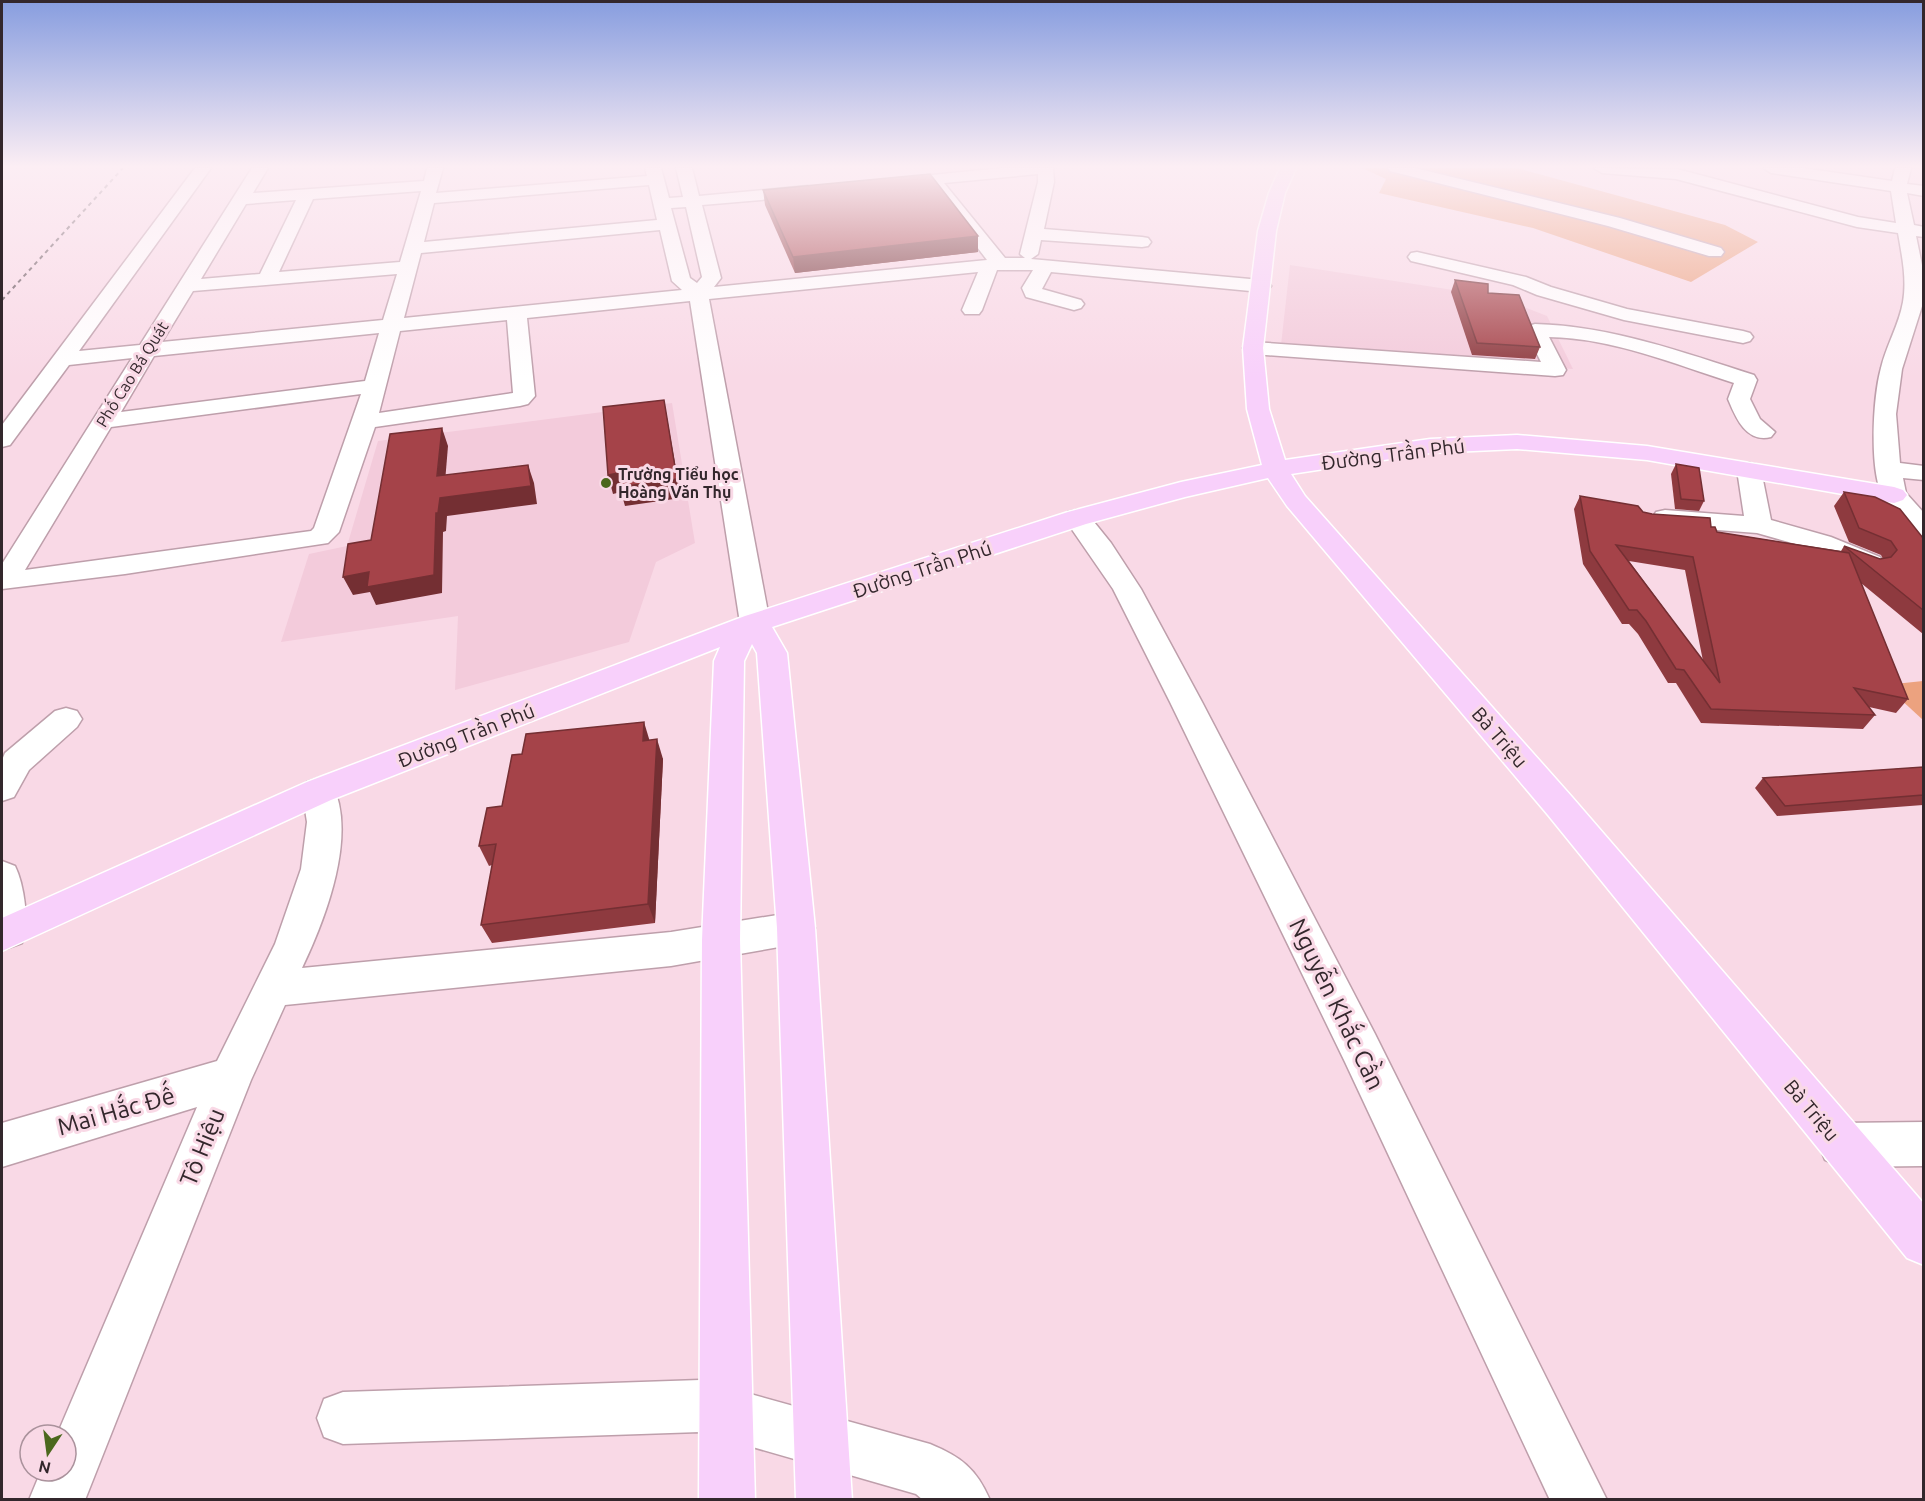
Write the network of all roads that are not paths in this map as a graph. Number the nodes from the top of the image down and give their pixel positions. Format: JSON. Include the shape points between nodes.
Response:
{"nodes":[{"id":1,"x":151,"y":238,"type":"edge"},
{"id":2,"x":217,"y":238,"type":"edge"},
{"id":3,"x":287,"y":238,"type":"edge"},
{"id":4,"x":416,"y":238,"type":"edge"},
{"id":5,"x":522,"y":238,"type":"edge"},
{"id":6,"x":670,"y":238,"type":"edge"},
{"id":7,"x":703,"y":238,"type":"edge"},
{"id":8,"x":977,"y":238,"type":"edge"},
{"id":9,"x":1034,"y":238,"type":"edge"},
{"id":10,"x":1089,"y":238,"type":"edge"},
{"id":11,"x":1267,"y":238,"type":"edge"},
{"id":12,"x":1668,"y":238,"type":"edge"},
{"id":13,"x":1914,"y":238,"type":"edge"},
{"id":14,"x":1142,"y":242,"type":"dead end"},
{"id":15,"x":705,"y":245,"type":"junction"},
{"id":16,"x":673,"y":248,"type":"junction"},
{"id":17,"x":1715,"y":252,"type":"dead end"},
{"id":18,"x":1417,"y":256,"type":"dead end"},
{"id":19,"x":411,"y":258,"type":"junction"},
{"id":20,"x":995,"y":264,"type":"junction"},
{"id":21,"x":1036,"y":265,"type":"junction"},
{"id":22,"x":267,"y":279,"type":"junction"},
{"id":23,"x":187,"y":286,"type":"junction"},
{"id":24,"x":1261,"y":286,"type":"junction"},
{"id":25,"x":1544,"y":291,"type":"junction"},
{"id":26,"x":698,"y":293,"type":"junction"},
{"id":27,"x":1074,"y":304,"type":"dead end"},
{"id":28,"x":972,"y":310,"type":"dead end"},
{"id":29,"x":516,"y":312,"type":"junction"},
{"id":30,"x":392,"y":325,"type":"junction"},
{"id":31,"x":1535,"y":330,"type":"junction"},
{"id":32,"x":1743,"y":337,"type":"dead end"},
{"id":33,"x":1253,"y":348,"type":"junction"},
{"id":34,"x":147,"y":351,"type":"junction"},
{"id":35,"x":62,"y":359,"type":"junction"},
{"id":36,"x":375,"y":386,"type":"junction"},
{"id":37,"x":103,"y":421,"type":"junction"},
{"id":38,"x":365,"y":422,"type":"junction"},
{"id":39,"x":1763,"y":432,"type":"dead end"},
{"id":40,"x":2,"y":440,"type":"edge"},
{"id":41,"x":1275,"y":469,"type":"junction"},
{"id":42,"x":1749,"y":470,"type":"junction"},
{"id":43,"x":1923,"y":473,"type":"edge"},
{"id":44,"x":1891,"y":482,"type":"junction"},
{"id":45,"x":1645,"y":517,"type":"edge"},
{"id":46,"x":1077,"y":518,"type":"junction"},
{"id":47,"x":1759,"y":525,"type":"junction"},
{"id":48,"x":1923,"y":530,"type":"edge"},
{"id":49,"x":1870,"y":563,"type":"edge"},
{"id":50,"x":3,"y":581,"type":"edge"},
{"id":51,"x":755,"y":623,"type":"junction"},
{"id":52,"x":66,"y":719,"type":"dead end"},
{"id":53,"x":2,"y":789,"type":"edge"},
{"id":54,"x":319,"y":791,"type":"junction"},
{"id":55,"x":2,"y":876,"type":"edge"},
{"id":56,"x":796,"y":928,"type":"junction"},
{"id":57,"x":5,"y":934,"type":"edge"},
{"id":58,"x":721,"y":940,"type":"junction"},
{"id":59,"x":272,"y":989,"type":"junction"},
{"id":60,"x":231,"y":1077,"type":"junction"},
{"id":61,"x":1923,"y":1144,"type":"edge"},
{"id":62,"x":2,"y":1145,"type":"edge"},
{"id":63,"x":1841,"y":1145,"type":"junction"},
{"id":64,"x":1923,"y":1241,"type":"edge"},
{"id":65,"x":726,"y":1414,"type":"junction"},
{"id":66,"x":343,"y":1418,"type":"dead end"},
{"id":67,"x":820,"y":1440,"type":"junction"},
{"id":68,"x":57,"y":1500,"type":"edge"},
{"id":69,"x":728,"y":1500,"type":"edge"},
{"id":70,"x":824,"y":1500,"type":"edge"},
{"id":71,"x":962,"y":1500,"type":"edge"},
{"id":72,"x":1579,"y":1500,"type":"edge"}],
"edges":[{"from":1,"to":35,"type":"street"},
{"from":2,"to":23,"type":"street","name":"Phố Cao Bá Quát"},
{"from":3,"to":22,"type":"street"},
{"from":4,"to":19,"type":"street"},
{"from":5,"to":19,"type":"street"},
{"from":6,"to":16,"type":"street"},
{"from":7,"to":15,"type":"street"},
{"from":8,"to":20,"type":"street"},
{"from":9,"to":21,"type":"street"},
{"from":10,"to":14,"type":"street"},
{"from":11,"to":24,"type":"main road","name":"Bà Triệu"},
{"from":12,"to":17,"type":"street"},
{"from":13,"to":44,"type":"street","via":[[1912,303],[1890,369],[1885,414]]},
{"from":15,"to":16,"type":"street"},
{"from":15,"to":26,"type":"street","via":[[712,278]]},
{"from":16,"to":26,"type":"street","via":[[681,281]]},
{"from":18,"to":25,"type":"street"},
{"from":19,"to":22,"type":"street"},
{"from":19,"to":30,"type":"street"},
{"from":20,"to":21,"type":"street"},
{"from":20,"to":26,"type":"street"},
{"from":20,"to":28,"type":"street"},
{"from":21,"to":24,"type":"street"},
{"from":21,"to":27,"type":"street","via":[[1033,293]]},
{"from":22,"to":23,"type":"street"},
{"from":23,"to":34,"type":"street","name":"Phố Cao Bá Quát"},
{"from":24,"to":33,"type":"main road","name":"Bà Triệu"},
{"from":25,"to":31,"type":"street","via":[[1537,299]]},
{"from":25,"to":32,"type":"street","via":[[1624,314]]},
{"from":26,"to":29,"type":"street"},
{"from":26,"to":51,"type":"street"},
{"from":29,"to":30,"type":"street"},
{"from":29,"to":38,"type":"street","via":[[524,396],[520,399]]},
{"from":30,"to":34,"type":"street"},
{"from":30,"to":36,"type":"street"},
{"from":31,"to":33,"type":"street","via":[[1555,370]]},
{"from":31,"to":39,"type":"street","via":[[1570,331],[1647,348],[1746,380],[1739,399],[1750,423]]},
{"from":33,"to":41,"type":"main road","name":"Bà Triệu","via":[[1258,409]]},
{"from":34,"to":35,"type":"street"},
{"from":34,"to":37,"type":"street","name":"Phố Cao Bá Quát"},
{"from":35,"to":40,"type":"street"},
{"from":36,"to":37,"type":"street"},
{"from":36,"to":38,"type":"street"},
{"from":37,"to":50,"type":"street","name":"Phố Cao Bá Quát"},
{"from":38,"to":50,"type":"street","via":[[326,532],[319,537]]},
{"from":41,"to":42,"type":"main road","name":"Đường Trần Phú","via":[[1430,446],[1517,442],[1647,453]]},
{"from":41,"to":46,"type":"main road","name":"Đường Trần Phú"},
{"from":41,"to":63,"type":"main road","name":"Bà Triệu","via":[[1296,501],[1560,806]]},
{"from":42,"to":44,"type":"main road","name":"Đường Trần Phú"},
{"from":42,"to":47,"type":"street"},
{"from":43,"to":44,"type":"street"},
{"from":44,"to":48,"type":"street"},
{"from":45,"to":47,"type":"street"},
{"from":46,"to":51,"type":"main road","name":"Đường Trần Phú"},
{"from":46,"to":72,"type":"street","name":"Nguyễn Khắc Cần","via":[[1126,589],[1186,702]]},
{"from":47,"to":49,"type":"street","via":[[1822,543]]},
{"from":51,"to":54,"type":"main road","name":"Đường Trần Phú"},
{"from":51,"to":56,"type":"main road","via":[[772,653]]},
{"from":51,"to":58,"type":"main road","via":[[738,640],[729,661]]},
{"from":52,"to":53,"type":"street","via":[[17,762]]},
{"from":54,"to":57,"type":"main road","name":"Đường Trần Phú"},
{"from":54,"to":59,"type":"street","name":"Tô Hiệu","via":[[325,822],[319,869],[294,944]]},
{"from":55,"to":57,"type":"street"},
{"from":56,"to":58,"type":"street"},
{"from":56,"to":67,"type":"main road"},
{"from":58,"to":59,"type":"street","via":[[671,949]]},
{"from":58,"to":65,"type":"main road"},
{"from":59,"to":60,"type":"street","name":"Tô Hiệu"},
{"from":60,"to":62,"type":"street","name":"Mai Hắc Đế"},
{"from":60,"to":68,"type":"street","name":"Tô Hiệu"},
{"from":61,"to":63,"type":"street"},
{"from":63,"to":64,"type":"main road","name":"Bà Triệu"},
{"from":65,"to":66,"type":"street","via":[[700,1406]]},
{"from":65,"to":67,"type":"street"},
{"from":65,"to":69,"type":"main road"},
{"from":67,"to":70,"type":"main road"},
{"from":67,"to":71,"type":"street","via":[[930,1471]]}]}
